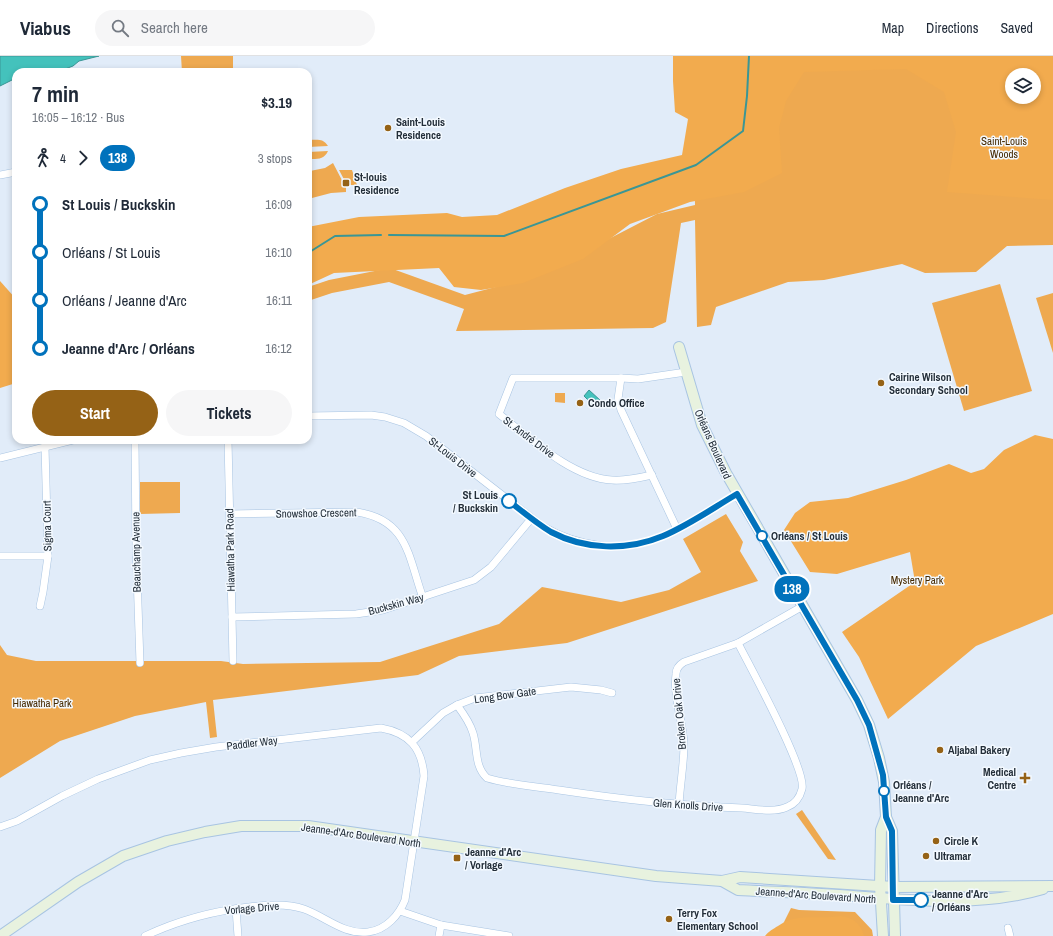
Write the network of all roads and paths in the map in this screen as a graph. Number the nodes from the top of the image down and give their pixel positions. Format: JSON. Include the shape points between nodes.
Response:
{"nodes":[{"id":1,"x":12,"y":173,"type":"edge"},
{"id":2,"x":0,"y":175,"type":"edge"},
{"id":3,"x":679,"y":347,"type":"dead end"},
{"id":4,"x":686,"y":372,"type":"junction"},
{"id":5,"x":621,"y":378,"type":"junction"},
{"id":6,"x":312,"y":416,"type":"edge"},
{"id":7,"x":57,"y":444,"type":"edge"},
{"id":8,"x":135,"y":444,"type":"edge"},
{"id":9,"x":228,"y":444,"type":"edge"},
{"id":10,"x":45,"y":447,"type":"junction"},
{"id":11,"x":0,"y":458,"type":"edge"},
{"id":12,"x":652,"y":475,"type":"junction"},
{"id":13,"x":737,"y":494,"type":"junction"},
{"id":14,"x":230,"y":514,"type":"junction"},
{"id":15,"x":531,"y":519,"type":"junction"},
{"id":16,"x":678,"y":529,"type":"junction"},
{"id":17,"x":0,"y":556,"type":"edge"},
{"id":18,"x":48,"y":556,"type":"junction"},
{"id":19,"x":423,"y":598,"type":"junction"},
{"id":20,"x":40,"y":606,"type":"dead end"},
{"id":21,"x":803,"y":606,"type":"junction"},
{"id":22,"x":232,"y":617,"type":"junction"},
{"id":23,"x":738,"y":643,"type":"junction"},
{"id":24,"x":233,"y":661,"type":"dead end"},
{"id":25,"x":140,"y":663,"type":"dead end"},
{"id":26,"x":612,"y":693,"type":"dead end"},
{"id":27,"x":457,"y":705,"type":"junction"},
{"id":28,"x":412,"y":742,"type":"junction"},
{"id":29,"x":679,"y":805,"type":"junction"},
{"id":30,"x":886,"y":817,"type":"junction"},
{"id":31,"x":0,"y":826,"type":"edge"},
{"id":32,"x":414,"y":842,"type":"junction"},
{"id":33,"x":722,"y":882,"type":"junction"},
{"id":34,"x":880,"y":886,"type":"junction"},
{"id":35,"x":1053,"y":886,"type":"edge"},
{"id":36,"x":894,"y":887,"type":"junction"},
{"id":37,"x":881,"y":899,"type":"junction"},
{"id":38,"x":893,"y":900,"type":"junction"},
{"id":39,"x":236,"y":909,"type":"junction"},
{"id":40,"x":400,"y":911,"type":"junction"},
{"id":41,"x":441,"y":925,"type":"junction"},
{"id":42,"x":1008,"y":928,"type":"dead end"},
{"id":43,"x":346,"y":933,"type":"edge"},
{"id":44,"x":0,"y":936,"type":"edge"},
{"id":45,"x":145,"y":936,"type":"edge"},
{"id":46,"x":238,"y":936,"type":"edge"},
{"id":47,"x":439,"y":936,"type":"edge"},
{"id":48,"x":509,"y":936,"type":"edge"},
{"id":49,"x":882,"y":936,"type":"edge"},
{"id":50,"x":895,"y":936,"type":"edge"},
{"id":51,"x":1010,"y":936,"type":"edge"}],
"edges":[{"from":1,"to":2,"type":"street"},
{"from":3,"to":4,"type":"main road","name":"Orléans Boulevard"},
{"from":4,"to":5,"type":"street","name":"St. André Drive","via":[[638,379]]},
{"from":4,"to":13,"type":"main road","name":"Orléans Boulevard","via":[[702,425]]},
{"from":5,"to":12,"type":"street","via":[[618,399],[621,410]]},
{"from":5,"to":12,"type":"street","name":"St. André Drive","via":[[512,378],[499,414],[557,458],[596,478],[613,480]]},
{"from":6,"to":15,"type":"street","name":"St-Louis Drive","via":[[371,416],[404,422],[426,436]]},
{"from":7,"to":10,"type":"street"},
{"from":8,"to":25,"type":"street","name":"Beauchamp Avenue"},
{"from":9,"to":14,"type":"street","name":"Hiawatha Park Road"},
{"from":10,"to":11,"type":"street"},
{"from":10,"to":18,"type":"street","name":"Sigma Court"},
{"from":12,"to":16,"type":"street"},
{"from":13,"to":16,"type":"street","name":"St-Louis Drive"},
{"from":13,"to":21,"type":"main road","name":"Orléans Boulevard"},
{"from":14,"to":19,"type":"street","name":"Snowshoe Crescent","via":[[356,512],[382,519],[396,530],[406,545]]},
{"from":14,"to":22,"type":"street","name":"Hiawatha Park Road"},
{"from":15,"to":16,"type":"street","name":"St-Louis Drive","via":[[562,537],[596,546],[613,547],[647,542]]},
{"from":15,"to":19,"type":"street","name":"Buckskin Way","via":[[501,557],[483,574],[474,580]]},
{"from":17,"to":18,"type":"street"},
{"from":18,"to":20,"type":"street","name":"Sigma Court"},
{"from":19,"to":22,"type":"street","name":"Buckskin Way","via":[[383,610],[356,614]]},
{"from":21,"to":23,"type":"street","name":"Broken Oak Drive"},
{"from":21,"to":30,"type":"main road","name":"Orléans Boulevard","via":[[869,725],[883,775]]},
{"from":22,"to":24,"type":"street","name":"Hiawatha Park Road"},
{"from":23,"to":29,"type":"street","name":"Broken Oak Drive","via":[[684,662],[677,669],[678,701],[684,743]]},
{"from":23,"to":29,"type":"street","name":"Glen Knolls Drive","via":[[799,769],[802,787],[799,796],[788,807],[778,810]]},
{"from":26,"to":27,"type":"street","name":"Long Bow Gate","via":[[572,687],[475,698]]},
{"from":27,"to":28,"type":"street","name":"Long Bow Gate","via":[[443,713]]},
{"from":27,"to":29,"type":"street","name":"Glen Knolls Drive","via":[[473,733],[478,766],[487,778],[578,793]]},
{"from":28,"to":31,"type":"street","name":"Paddler Way","via":[[399,733],[382,728],[181,753],[150,760],[98,779],[17,821]]},
{"from":28,"to":32,"type":"street","name":"Paddler Way","via":[[422,758],[424,776]]},
{"from":30,"to":34,"type":"main road","name":"Orléans Boulevard","via":[[881,830]]},
{"from":30,"to":36,"type":"main road","name":"Orléans Boulevard","via":[[892,831]]},
{"from":32,"to":33,"type":"main road","name":"Jeanne-d'Arc Boulevard North","via":[[656,876]]},
{"from":32,"to":40,"type":"street","name":"Vorlage Drive","via":[[405,900]]},
{"from":32,"to":44,"type":"main road","name":"Jeanne-d'Arc Boulevard North","via":[[308,826],[241,826],[205,832],[166,841],[123,856],[78,882]]},
{"from":33,"to":34,"type":"main road","name":"Jeanne-d'Arc Boulevard North","via":[[740,877]]},
{"from":33,"to":37,"type":"main road","name":"Jeanne-d'Arc Boulevard North","via":[[738,890]]},
{"from":34,"to":36,"type":"main road","name":"Jeanne-d'Arc Boulevard North"},
{"from":34,"to":37,"type":"main road","name":"Orléans Boulevard"},
{"from":35,"to":36,"type":"main road","name":"Jeanne-d'Arc Boulevard North"},
{"from":35,"to":38,"type":"main road","name":"Jeanne-d'Arc Boulevard North","via":[[1021,895],[964,901]]},
{"from":36,"to":38,"type":"main road","name":"Orléans Boulevard"},
{"from":37,"to":38,"type":"main road","name":"Jeanne-d'Arc Boulevard North"},
{"from":37,"to":49,"type":"main road","name":"Orléans Boulevard"},
{"from":38,"to":50,"type":"main road","name":"Orléans Boulevard"},
{"from":39,"to":43,"type":"street","name":"Vorlage Drive","via":[[271,905],[296,907],[315,914]]},
{"from":39,"to":45,"type":"street","name":"Vorlage Drive","via":[[205,914]]},
{"from":39,"to":46,"type":"street"},
{"from":40,"to":41,"type":"street"},
{"from":40,"to":43,"type":"street","name":"Vorlage Drive","via":[[395,918],[376,930]]},
{"from":41,"to":47,"type":"street"},
{"from":41,"to":48,"type":"street"},
{"from":42,"to":51,"type":"street"}]}
